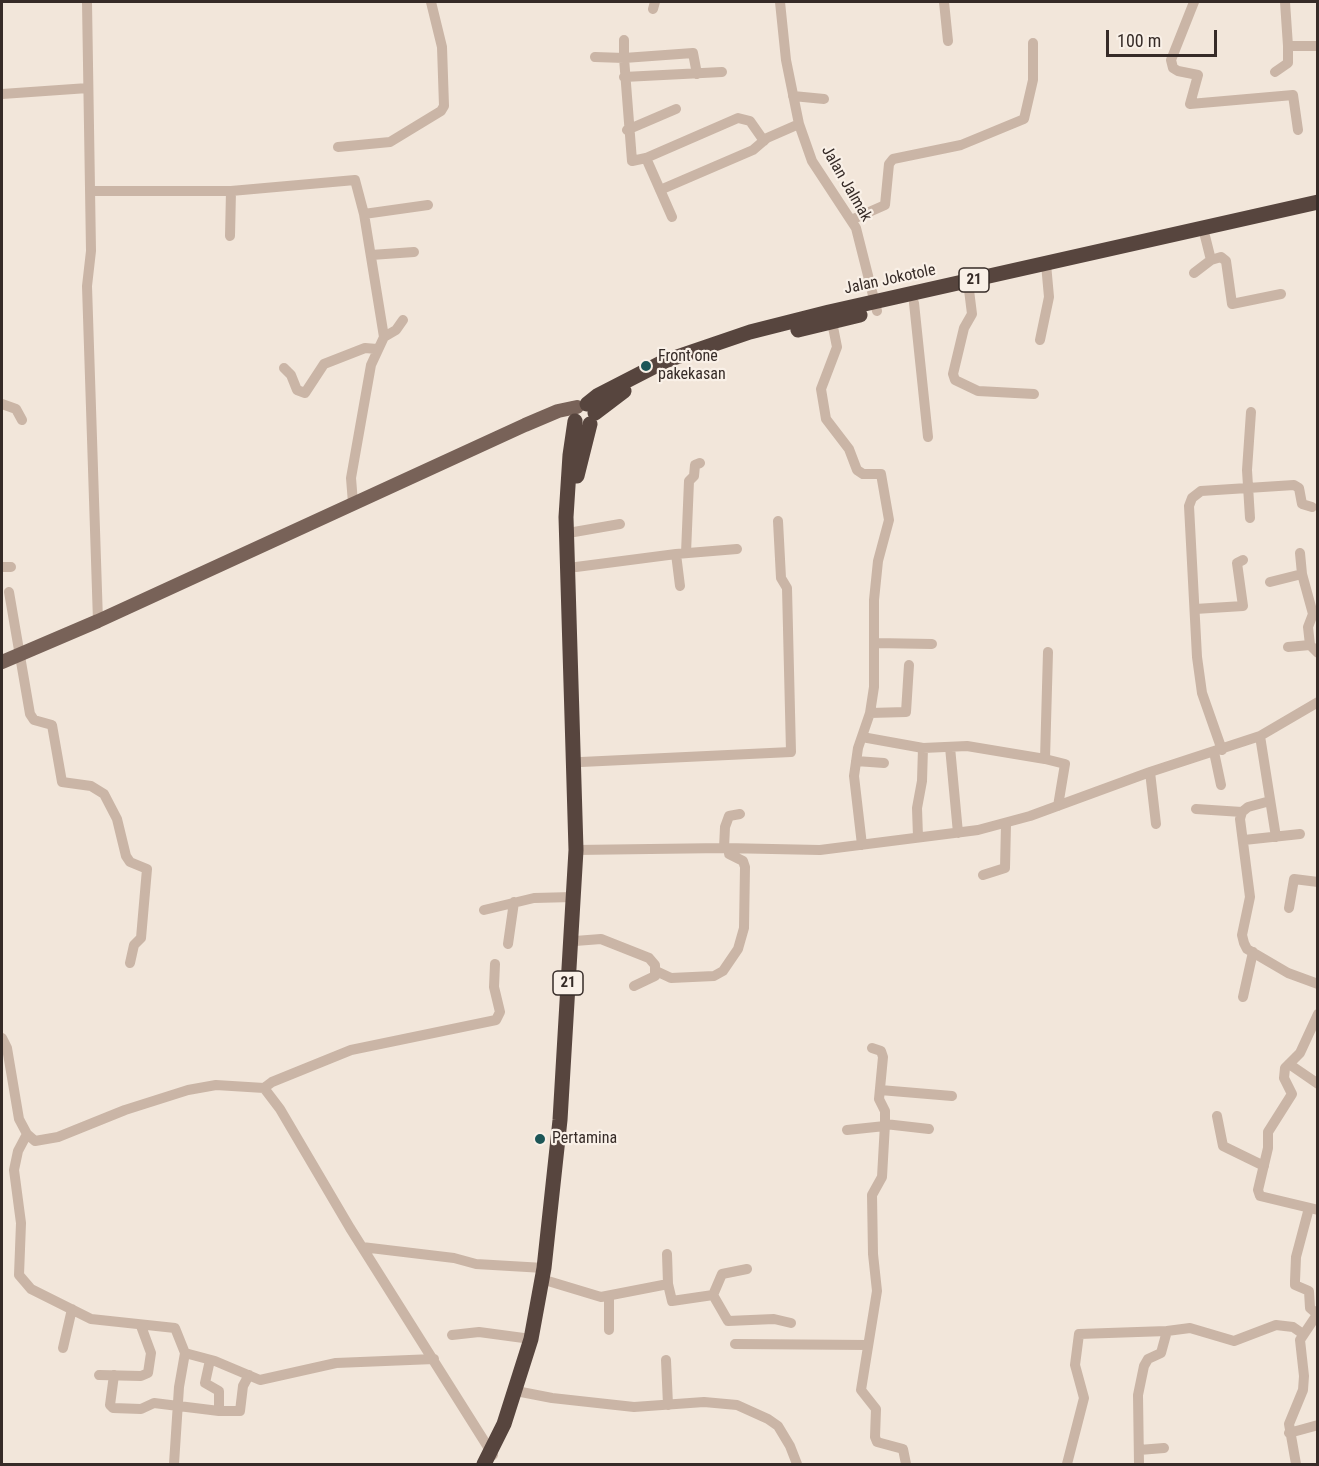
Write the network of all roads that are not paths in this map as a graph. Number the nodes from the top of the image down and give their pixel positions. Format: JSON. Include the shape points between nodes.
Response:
{"nodes":[{"id":1,"x":87,"y":2,"type":"edge"},
{"id":2,"x":431,"y":2,"type":"edge"},
{"id":3,"x":780,"y":2,"type":"edge"},
{"id":4,"x":944,"y":2,"type":"edge"},
{"id":5,"x":1194,"y":2,"type":"edge"},
{"id":6,"x":1285,"y":2,"type":"edge"},
{"id":7,"x":624,"y":40,"type":"dead end"},
{"id":8,"x":948,"y":40,"type":"dead end"},
{"id":9,"x":1033,"y":43,"type":"dead end"},
{"id":10,"x":1288,"y":46,"type":"junction"},
{"id":11,"x":1317,"y":46,"type":"edge"},
{"id":12,"x":595,"y":57,"type":"dead end"},
{"id":13,"x":624,"y":58,"type":"junction"},
{"id":14,"x":722,"y":72,"type":"dead end"},
{"id":15,"x":1275,"y":72,"type":"dead end"},
{"id":16,"x":697,"y":74,"type":"junction"},
{"id":17,"x":624,"y":77,"type":"junction"},
{"id":18,"x":88,"y":88,"type":"junction"},
{"id":19,"x":2,"y":94,"type":"edge"},
{"id":20,"x":793,"y":96,"type":"junction"},
{"id":21,"x":824,"y":99,"type":"dead end"},
{"id":22,"x":676,"y":109,"type":"dead end"},
{"id":23,"x":799,"y":124,"type":"junction"},
{"id":24,"x":627,"y":130,"type":"junction"},
{"id":25,"x":1298,"y":130,"type":"dead end"},
{"id":26,"x":764,"y":141,"type":"junction"},
{"id":27,"x":338,"y":147,"type":"dead end"},
{"id":28,"x":646,"y":158,"type":"junction"},
{"id":29,"x":660,"y":189,"type":"junction"},
{"id":30,"x":90,"y":191,"type":"junction"},
{"id":31,"x":231,"y":191,"type":"junction"},
{"id":32,"x":1317,"y":202,"type":"edge"},
{"id":33,"x":428,"y":205,"type":"dead end"},
{"id":34,"x":1317,"y":211,"type":"edge"},
{"id":35,"x":364,"y":214,"type":"junction"},
{"id":36,"x":672,"y":217,"type":"dead end"},
{"id":37,"x":850,"y":220,"type":"junction"},
{"id":38,"x":230,"y":236,"type":"dead end"},
{"id":39,"x":1205,"y":236,"type":"junction"},
{"id":40,"x":414,"y":252,"type":"dead end"},
{"id":41,"x":371,"y":255,"type":"junction"},
{"id":42,"x":1211,"y":260,"type":"junction"},
{"id":43,"x":1046,"y":268,"type":"junction"},
{"id":44,"x":1194,"y":273,"type":"dead end"},
{"id":45,"x":998,"y":279,"type":"junction"},
{"id":46,"x":969,"y":290,"type":"junction"},
{"id":47,"x":1281,"y":294,"type":"dead end"},
{"id":48,"x":914,"y":303,"type":"junction"},
{"id":49,"x":876,"y":306,"type":"junction"},
{"id":50,"x":403,"y":320,"type":"dead end"},
{"id":51,"x":832,"y":322,"type":"junction"},
{"id":52,"x":384,"y":337,"type":"junction"},
{"id":53,"x":1040,"y":340,"type":"dead end"},
{"id":54,"x":376,"y":350,"type":"junction"},
{"id":55,"x":284,"y":368,"type":"dead end"},
{"id":56,"x":1034,"y":394,"type":"dead end"},
{"id":57,"x":2,"y":404,"type":"edge"},
{"id":58,"x":1251,"y":412,"type":"dead end"},
{"id":59,"x":583,"y":414,"type":"junction"},
{"id":60,"x":22,"y":420,"type":"dead end"},
{"id":61,"x":928,"y":437,"type":"dead end"},
{"id":62,"x":700,"y":464,"type":"dead end"},
{"id":63,"x":1247,"y":488,"type":"junction"},
{"id":64,"x":353,"y":503,"type":"junction"},
{"id":65,"x":1312,"y":507,"type":"dead end"},
{"id":66,"x":1250,"y":518,"type":"dead end"},
{"id":67,"x":778,"y":521,"type":"dead end"},
{"id":68,"x":620,"y":524,"type":"dead end"},
{"id":69,"x":574,"y":532,"type":"junction"},
{"id":70,"x":737,"y":549,"type":"dead end"},
{"id":71,"x":681,"y":553,"type":"junction"},
{"id":72,"x":1300,"y":553,"type":"dead end"},
{"id":73,"x":1243,"y":560,"type":"dead end"},
{"id":74,"x":576,"y":567,"type":"junction"},
{"id":75,"x":1302,"y":574,"type":"junction"},
{"id":76,"x":1270,"y":582,"type":"dead end"},
{"id":77,"x":680,"y":586,"type":"dead end"},
{"id":78,"x":9,"y":592,"type":"dead end"},
{"id":79,"x":1195,"y":609,"type":"junction"},
{"id":80,"x":98,"y":621,"type":"junction"},
{"id":81,"x":575,"y":632,"type":"junction"},
{"id":82,"x":875,"y":643,"type":"junction"},
{"id":83,"x":932,"y":644,"type":"dead end"},
{"id":84,"x":1288,"y":647,"type":"dead end"},
{"id":85,"x":1314,"y":649,"type":"edge"},
{"id":86,"x":1048,"y":652,"type":"dead end"},
{"id":87,"x":20,"y":655,"type":"junction"},
{"id":88,"x":2,"y":662,"type":"edge"},
{"id":89,"x":909,"y":665,"type":"dead end"},
{"id":90,"x":1317,"y":702,"type":"edge"},
{"id":91,"x":870,"y":713,"type":"junction"},
{"id":92,"x":1260,"y":736,"type":"junction"},
{"id":93,"x":862,"y":737,"type":"junction"},
{"id":94,"x":951,"y":747,"type":"junction"},
{"id":95,"x":923,"y":748,"type":"junction"},
{"id":96,"x":1218,"y":751,"type":"junction"},
{"id":97,"x":1045,"y":759,"type":"junction"},
{"id":98,"x":855,"y":761,"type":"junction"},
{"id":99,"x":581,"y":762,"type":"junction"},
{"id":100,"x":884,"y":763,"type":"dead end"},
{"id":101,"x":1150,"y":772,"type":"junction"},
{"id":102,"x":1221,"y":785,"type":"dead end"},
{"id":103,"x":1270,"y":801,"type":"junction"},
{"id":104,"x":1058,"y":806,"type":"junction"},
{"id":105,"x":1196,"y":809,"type":"dead end"},
{"id":106,"x":1242,"y":812,"type":"junction"},
{"id":107,"x":740,"y":814,"type":"dead end"},
{"id":108,"x":1006,"y":824,"type":"junction"},
{"id":109,"x":1156,"y":824,"type":"dead end"},
{"id":110,"x":958,"y":833,"type":"junction"},
{"id":111,"x":1300,"y":834,"type":"dead end"},
{"id":112,"x":918,"y":837,"type":"junction"},
{"id":113,"x":1275,"y":837,"type":"junction"},
{"id":114,"x":1244,"y":840,"type":"junction"},
{"id":115,"x":862,"y":845,"type":"junction"},
{"id":116,"x":727,"y":848,"type":"junction"},
{"id":117,"x":579,"y":850,"type":"junction"},
{"id":118,"x":983,"y":875,"type":"dead end"},
{"id":119,"x":1317,"y":882,"type":"edge"},
{"id":120,"x":573,"y":897,"type":"junction"},
{"id":121,"x":514,"y":903,"type":"junction"},
{"id":122,"x":1289,"y":908,"type":"dead end"},
{"id":123,"x":484,"y":910,"type":"dead end"},
{"id":124,"x":575,"y":941,"type":"junction"},
{"id":125,"x":508,"y":944,"type":"dead end"},
{"id":126,"x":1253,"y":952,"type":"junction"},
{"id":127,"x":130,"y":963,"type":"dead end"},
{"id":128,"x":495,"y":964,"type":"dead end"},
{"id":129,"x":656,"y":971,"type":"junction"},
{"id":130,"x":1317,"y":984,"type":"edge"},
{"id":131,"x":634,"y":986,"type":"dead end"},
{"id":132,"x":1243,"y":997,"type":"dead end"},
{"id":133,"x":1317,"y":1014,"type":"edge"},
{"id":134,"x":2,"y":1038,"type":"edge"},
{"id":135,"x":872,"y":1048,"type":"dead end"},
{"id":136,"x":1289,"y":1064,"type":"junction"},
{"id":137,"x":1317,"y":1084,"type":"edge"},
{"id":138,"x":264,"y":1088,"type":"junction"},
{"id":139,"x":880,"y":1089,"type":"junction"},
{"id":140,"x":952,"y":1096,"type":"dead end"},
{"id":141,"x":1217,"y":1116,"type":"dead end"},
{"id":142,"x":885,"y":1125,"type":"junction"},
{"id":143,"x":928,"y":1129,"type":"dead end"},
{"id":144,"x":847,"y":1130,"type":"dead end"},
{"id":145,"x":27,"y":1134,"type":"junction"},
{"id":146,"x":1264,"y":1166,"type":"junction"},
{"id":147,"x":1313,"y":1209,"type":"edge"},
{"id":148,"x":362,"y":1247,"type":"junction"},
{"id":149,"x":667,"y":1254,"type":"dead end"},
{"id":150,"x":747,"y":1269,"type":"dead end"},
{"id":151,"x":546,"y":1275,"type":"junction"},
{"id":152,"x":668,"y":1284,"type":"junction"},
{"id":153,"x":713,"y":1295,"type":"junction"},
{"id":154,"x":609,"y":1296,"type":"junction"},
{"id":155,"x":72,"y":1310,"type":"junction"},
{"id":156,"x":1317,"y":1314,"type":"edge"},
{"id":157,"x":791,"y":1323,"type":"dead end"},
{"id":158,"x":141,"y":1326,"type":"junction"},
{"id":159,"x":609,"y":1330,"type":"dead end"},
{"id":160,"x":1167,"y":1331,"type":"junction"},
{"id":161,"x":1303,"y":1334,"type":"junction"},
{"id":162,"x":452,"y":1335,"type":"dead end"},
{"id":163,"x":531,"y":1340,"type":"junction"},
{"id":164,"x":735,"y":1344,"type":"dead end"},
{"id":165,"x":868,"y":1345,"type":"junction"},
{"id":166,"x":63,"y":1348,"type":"dead end"},
{"id":167,"x":185,"y":1353,"type":"junction"},
{"id":168,"x":434,"y":1359,"type":"junction"},
{"id":169,"x":210,"y":1360,"type":"junction"},
{"id":170,"x":666,"y":1360,"type":"dead end"},
{"id":171,"x":99,"y":1375,"type":"dead end"},
{"id":172,"x":249,"y":1375,"type":"junction"},
{"id":173,"x":114,"y":1376,"type":"junction"},
{"id":174,"x":518,"y":1392,"type":"junction"},
{"id":175,"x":177,"y":1406,"type":"junction"},
{"id":176,"x":668,"y":1406,"type":"junction"},
{"id":177,"x":219,"y":1411,"type":"junction"},
{"id":178,"x":1317,"y":1425,"type":"edge"},
{"id":179,"x":1289,"y":1433,"type":"junction"},
{"id":180,"x":1164,"y":1448,"type":"dead end"},
{"id":181,"x":1139,"y":1450,"type":"junction"},
{"id":182,"x":490,"y":1459,"type":"edge"},
{"id":183,"x":174,"y":1464,"type":"edge"},
{"id":184,"x":797,"y":1464,"type":"edge"},
{"id":185,"x":906,"y":1464,"type":"edge"},
{"id":186,"x":1067,"y":1464,"type":"edge"},
{"id":187,"x":1139,"y":1464,"type":"edge"},
{"id":188,"x":1296,"y":1464,"type":"edge"}],
"edges":[{"from":1,"to":18,"type":"street"},
{"from":2,"to":27,"type":"street","via":[[442,47],[441,111],[390,142]]},
{"from":3,"to":20,"type":"street","name":"Jalan Jalmak"},
{"from":4,"to":8,"type":"street"},
{"from":5,"to":25,"type":"street","via":[[1171,60],[1178,71],[1198,75],[1190,104],[1293,95]]},
{"from":6,"to":10,"type":"street"},
{"from":7,"to":13,"type":"street"},
{"from":9,"to":37,"type":"street","via":[[1033,80],[1024,119],[961,145],[893,159],[889,164],[885,205]]},
{"from":10,"to":11,"type":"street"},
{"from":10,"to":15,"type":"street","via":[[1288,63]]},
{"from":12,"to":13,"type":"street"},
{"from":13,"to":16,"type":"street","via":[[693,53]]},
{"from":13,"to":17,"type":"street"},
{"from":14,"to":16,"type":"street"},
{"from":16,"to":17,"type":"street"},
{"from":17,"to":24,"type":"street"},
{"from":18,"to":19,"type":"street"},
{"from":18,"to":30,"type":"street"},
{"from":20,"to":21,"type":"street"},
{"from":20,"to":23,"type":"street","name":"Jalan Jalmak"},
{"from":22,"to":24,"type":"street"},
{"from":23,"to":26,"type":"street"},
{"from":23,"to":37,"type":"street","name":"Jalan Jalmak","via":[[812,160]]},
{"from":24,"to":28,"type":"street","via":[[632,161]]},
{"from":26,"to":28,"type":"street","via":[[750,121],[738,118]]},
{"from":26,"to":29,"type":"street","via":[[753,150]]},
{"from":28,"to":29,"type":"street"},
{"from":29,"to":36,"type":"street"},
{"from":30,"to":31,"type":"street"},
{"from":30,"to":80,"type":"street","via":[[87,285]]},
{"from":31,"to":35,"type":"street","via":[[353,179]]},
{"from":31,"to":38,"type":"street"},
{"from":32,"to":43,"type":"highway","name":"Jalan Jokotole","number":"21"},
{"from":33,"to":35,"type":"street"},
{"from":34,"to":39,"type":"highway","name":"Jalan Jokotole","number":"21"},
{"from":35,"to":41,"type":"street"},
{"from":37,"to":49,"type":"street","name":"Jalan Jalmak","via":[[862,247]]},
{"from":39,"to":42,"type":"street"},
{"from":39,"to":43,"type":"highway","name":"Jalan Jokotole","number":"21"},
{"from":40,"to":41,"type":"street"},
{"from":41,"to":52,"type":"street"},
{"from":42,"to":44,"type":"street"},
{"from":42,"to":47,"type":"street","via":[[1221,257],[1226,261],[1232,304]]},
{"from":43,"to":45,"type":"highway","name":"Jalan Jokotole","number":"21"},
{"from":43,"to":53,"type":"street","via":[[1050,297]]},
{"from":45,"to":46,"type":"highway","name":"Jalan Jokotole","number":"21"},
{"from":45,"to":49,"type":"highway","name":"Jalan Jokotole","number":"21"},
{"from":46,"to":48,"type":"highway","name":"Jalan Jokotole","number":"21"},
{"from":46,"to":56,"type":"street","via":[[972,314],[964,328],[953,374],[956,380],[978,390]]},
{"from":48,"to":49,"type":"highway","name":"Jalan Jokotole","number":"21"},
{"from":48,"to":61,"type":"street"},
{"from":49,"to":51,"type":"highway","name":"Jalan Jokotole","number":"21"},
{"from":49,"to":59,"type":"highway","name":"Jalan Jokotole","number":"21","via":[[772,326],[693,350],[636,376]]},
{"from":50,"to":52,"type":"street"},
{"from":51,"to":59,"type":"highway","name":"Jalan Jokotole","number":"21","via":[[679,364]]},
{"from":51,"to":82,"type":"street","via":[[837,347],[821,389],[826,419],[849,449],[857,470],[881,474],[889,520],[878,561],[873,613]]},
{"from":52,"to":54,"type":"street"},
{"from":54,"to":55,"type":"street","via":[[366,348],[329,361],[305,393],[297,390]]},
{"from":54,"to":64,"type":"street","via":[[357,437],[351,478]]},
{"from":57,"to":60,"type":"street","via":[[16,409]]},
{"from":58,"to":63,"type":"street"},
{"from":59,"to":64,"type":"main road","via":[[548,415]]},
{"from":59,"to":69,"type":"highway","number":"21"},
{"from":59,"to":81,"type":"highway","number":"21","via":[[570,455],[566,517]]},
{"from":62,"to":71,"type":"street","via":[[696,464],[694,476],[688,481]]},
{"from":63,"to":65,"type":"street","via":[[1297,486],[1301,502]]},
{"from":63,"to":66,"type":"street"},
{"from":63,"to":79,"type":"street","via":[[1201,491],[1192,498],[1189,507]]},
{"from":64,"to":80,"type":"main road"},
{"from":67,"to":99,"type":"street","via":[[781,578],[787,588],[791,752]]},
{"from":68,"to":69,"type":"street"},
{"from":69,"to":74,"type":"highway","number":"21"},
{"from":70,"to":71,"type":"street"},
{"from":71,"to":74,"type":"street"},
{"from":71,"to":77,"type":"street"},
{"from":72,"to":75,"type":"street"},
{"from":73,"to":79,"type":"street","via":[[1237,562],[1243,606]]},
{"from":74,"to":81,"type":"highway","number":"21"},
{"from":75,"to":76,"type":"street"},
{"from":75,"to":85,"type":"street","via":[[1313,614],[1308,630]]},
{"from":78,"to":87,"type":"street"},
{"from":79,"to":96,"type":"street","via":[[1202,693]]},
{"from":80,"to":87,"type":"main road"},
{"from":81,"to":99,"type":"highway","number":"21"},
{"from":81,"to":117,"type":"highway","number":"21"},
{"from":82,"to":83,"type":"street"},
{"from":82,"to":91,"type":"street"},
{"from":84,"to":85,"type":"street"},
{"from":86,"to":97,"type":"street"},
{"from":87,"to":88,"type":"main road"},
{"from":87,"to":127,"type":"street","via":[[31,718],[52,725],[62,782],[91,786],[104,794],[117,819],[126,856],[147,869],[141,938],[134,945]]},
{"from":89,"to":91,"type":"street","via":[[906,712]]},
{"from":90,"to":92,"type":"street"},
{"from":91,"to":93,"type":"street"},
{"from":92,"to":96,"type":"street"},
{"from":92,"to":103,"type":"street"},
{"from":93,"to":95,"type":"street"},
{"from":93,"to":98,"type":"street"},
{"from":94,"to":95,"type":"street"},
{"from":94,"to":97,"type":"street","via":[[978,747]]},
{"from":94,"to":110,"type":"street"},
{"from":95,"to":112,"type":"street"},
{"from":96,"to":101,"type":"street"},
{"from":96,"to":102,"type":"street"},
{"from":97,"to":104,"type":"street","via":[[1065,764]]},
{"from":98,"to":100,"type":"street"},
{"from":98,"to":115,"type":"street","via":[[853,785]]},
{"from":99,"to":117,"type":"highway","number":"21"},
{"from":101,"to":104,"type":"street"},
{"from":101,"to":109,"type":"street"},
{"from":103,"to":106,"type":"street"},
{"from":103,"to":113,"type":"street"},
{"from":104,"to":108,"type":"street"},
{"from":105,"to":106,"type":"street"},
{"from":106,"to":114,"type":"street"},
{"from":107,"to":116,"type":"street","via":[[729,816],[724,827]]},
{"from":108,"to":110,"type":"street"},
{"from":108,"to":118,"type":"street","via":[[1005,868]]},
{"from":110,"to":112,"type":"street"},
{"from":111,"to":113,"type":"street"},
{"from":112,"to":115,"type":"street"},
{"from":113,"to":114,"type":"street"},
{"from":114,"to":126,"type":"street","via":[[1250,902],[1242,935],[1247,949]]},
{"from":115,"to":116,"type":"street","via":[[796,852]]},
{"from":116,"to":117,"type":"street"},
{"from":116,"to":129,"type":"street","via":[[746,867],[744,928],[738,949],[714,976],[681,979]]},
{"from":117,"to":120,"type":"highway","number":"21"},
{"from":117,"to":124,"type":"highway","number":"21"},
{"from":119,"to":122,"type":"street","via":[[1294,879]]},
{"from":120,"to":121,"type":"street"},
{"from":120,"to":151,"type":"highway","number":"21"},
{"from":121,"to":123,"type":"street"},
{"from":121,"to":125,"type":"street"},
{"from":124,"to":129,"type":"street","via":[[601,939],[641,953]]},
{"from":124,"to":151,"type":"highway","number":"21","via":[[565,1121]]},
{"from":126,"to":130,"type":"street","via":[[1288,973]]},
{"from":126,"to":132,"type":"street"},
{"from":128,"to":138,"type":"street","via":[[494,987],[500,1012],[496,1020],[351,1050]]},
{"from":129,"to":131,"type":"street","via":[[652,980]]},
{"from":133,"to":136,"type":"street","via":[[1300,1053]]},
{"from":134,"to":145,"type":"street","via":[[19,1119]]},
{"from":135,"to":139,"type":"street","via":[[883,1057]]},
{"from":136,"to":137,"type":"street"},
{"from":136,"to":146,"type":"street","via":[[1284,1078],[1292,1094],[1268,1132]]},
{"from":138,"to":145,"type":"street","via":[[203,1087],[125,1110],[46,1141],[35,1141]]},
{"from":138,"to":148,"type":"street"},
{"from":139,"to":140,"type":"street"},
{"from":139,"to":142,"type":"street"},
{"from":141,"to":146,"type":"street","via":[[1223,1146]]},
{"from":142,"to":143,"type":"street"},
{"from":142,"to":144,"type":"street"},
{"from":142,"to":165,"type":"street","via":[[882,1177],[872,1195],[877,1291]]},
{"from":145,"to":155,"type":"street","via":[[14,1170],[21,1223],[19,1275],[31,1289]]},
{"from":146,"to":147,"type":"street","via":[[1260,1196]]},
{"from":147,"to":156,"type":"street","via":[[1296,1257],[1295,1285],[1309,1291],[1310,1308]]},
{"from":148,"to":151,"type":"street"},
{"from":148,"to":168,"type":"street"},
{"from":149,"to":152,"type":"street"},
{"from":150,"to":153,"type":"street","via":[[722,1274]]},
{"from":151,"to":154,"type":"street","via":[[601,1297]]},
{"from":151,"to":163,"type":"highway","number":"21"},
{"from":151,"to":174,"type":"highway","number":"21","via":[[538,1341]]},
{"from":152,"to":153,"type":"street","via":[[672,1301]]},
{"from":152,"to":154,"type":"street"},
{"from":153,"to":157,"type":"street","via":[[728,1321],[774,1319]]},
{"from":154,"to":159,"type":"street"},
{"from":155,"to":158,"type":"street","via":[[91,1319]]},
{"from":155,"to":166,"type":"street"},
{"from":156,"to":161,"type":"street"},
{"from":158,"to":167,"type":"street","via":[[175,1329]]},
{"from":158,"to":173,"type":"street","via":[[151,1353],[148,1373]]},
{"from":160,"to":161,"type":"street","via":[[1190,1328],[1234,1341],[1276,1325],[1293,1327]]},
{"from":160,"to":181,"type":"street","via":[[1161,1353],[1148,1359],[1144,1366],[1138,1395]]},
{"from":160,"to":186,"type":"street","via":[[1079,1334],[1075,1365],[1084,1398]]},
{"from":161,"to":179,"type":"street","via":[[1300,1340],[1305,1376],[1290,1418]]},
{"from":162,"to":163,"type":"street","via":[[479,1332]]},
{"from":163,"to":174,"type":"highway","number":"21"},
{"from":164,"to":165,"type":"street"},
{"from":165,"to":185,"type":"street","via":[[861,1390],[876,1409],[875,1437],[881,1444],[903,1449]]},
{"from":167,"to":169,"type":"street"},
{"from":167,"to":175,"type":"street"},
{"from":168,"to":172,"type":"street","via":[[336,1364],[265,1380]]},
{"from":168,"to":182,"type":"street"},
{"from":169,"to":172,"type":"street"},
{"from":169,"to":177,"type":"street","via":[[205,1383],[219,1391]]},
{"from":170,"to":176,"type":"street"},
{"from":171,"to":173,"type":"street"},
{"from":172,"to":177,"type":"street","via":[[243,1386],[240,1411]]},
{"from":173,"to":175,"type":"street","via":[[111,1408],[141,1409],[154,1403]]},
{"from":174,"to":176,"type":"street","via":[[634,1407]]},
{"from":174,"to":182,"type":"highway","number":"21"},
{"from":175,"to":177,"type":"street"},
{"from":175,"to":183,"type":"street"},
{"from":176,"to":184,"type":"street","via":[[722,1402],[751,1410],[778,1426]]},
{"from":178,"to":179,"type":"street"},
{"from":179,"to":188,"type":"street"},
{"from":180,"to":181,"type":"street"},
{"from":181,"to":187,"type":"street"}]}
